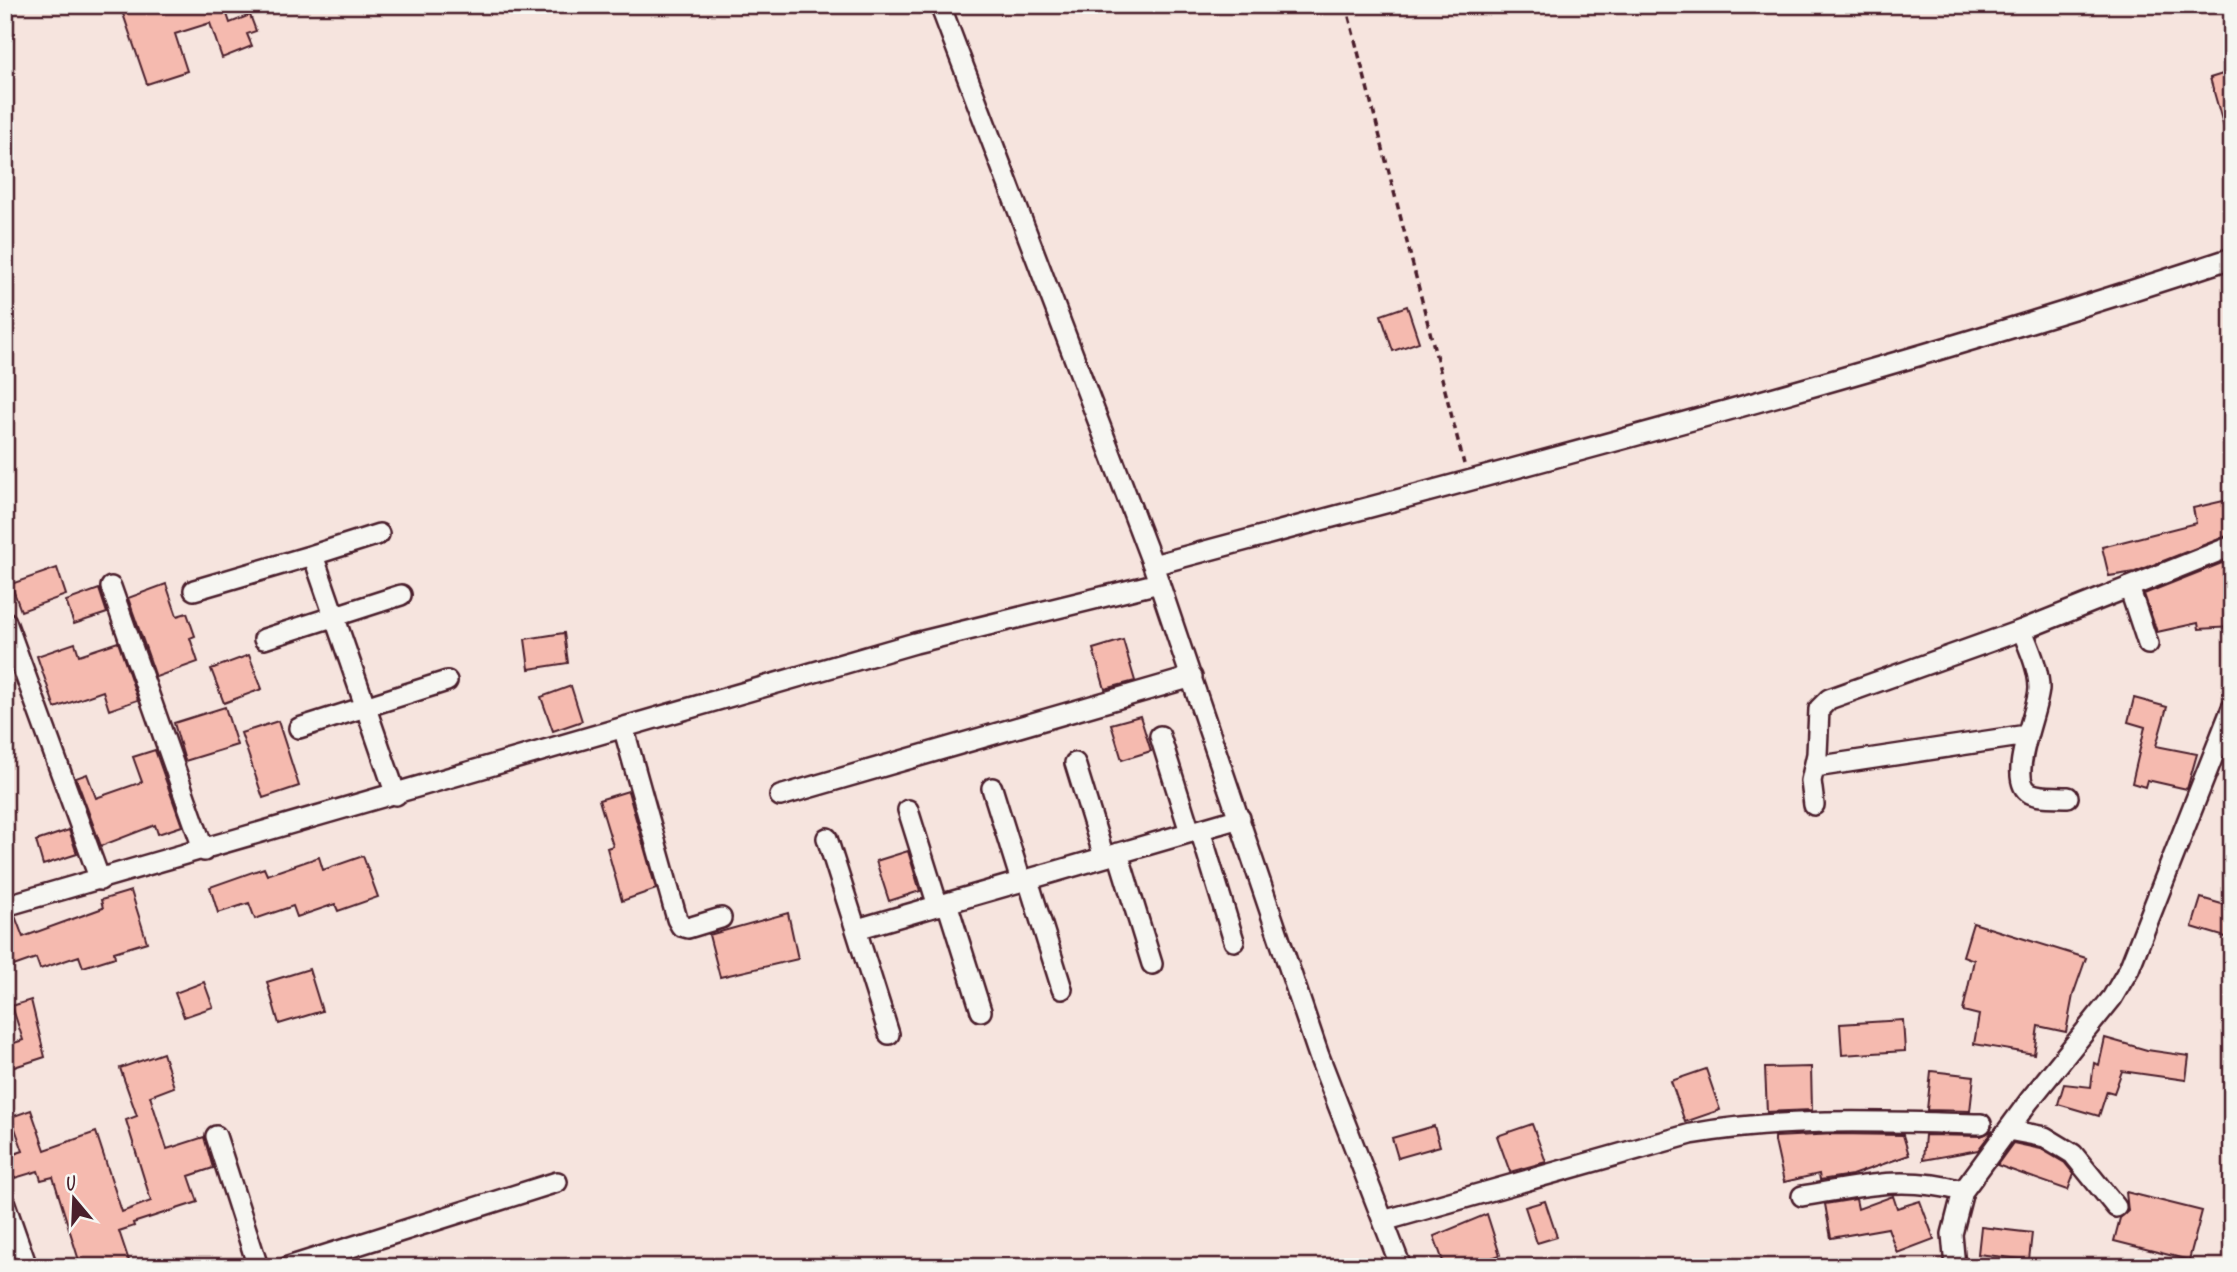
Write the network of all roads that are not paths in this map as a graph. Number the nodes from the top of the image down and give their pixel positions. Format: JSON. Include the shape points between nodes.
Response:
{"nodes":[{"id":1,"x":940,"y":5,"type":"edge"},
{"id":2,"x":2232,"y":258,"type":"edge"},
{"id":3,"x":379,"y":534,"type":"dead end"},
{"id":4,"x":2232,"y":546,"type":"edge"},
{"id":5,"x":313,"y":555,"type":"junction"},
{"id":6,"x":1156,"y":574,"type":"junction"},
{"id":7,"x":111,"y":586,"type":"dead end"},
{"id":8,"x":2129,"y":587,"type":"junction"},
{"id":9,"x":194,"y":590,"type":"dead end"},
{"id":10,"x":401,"y":595,"type":"dead end"},
{"id":11,"x":334,"y":616,"type":"junction"},
{"id":12,"x":6,"y":622,"type":"edge"},
{"id":13,"x":2022,"y":631,"type":"junction"},
{"id":14,"x":264,"y":639,"type":"dead end"},
{"id":15,"x":2148,"y":644,"type":"dead end"},
{"id":16,"x":1192,"y":677,"type":"junction"},
{"id":17,"x":447,"y":681,"type":"dead end"},
{"id":18,"x":366,"y":706,"type":"junction"},
{"id":19,"x":2232,"y":708,"type":"edge"},
{"id":20,"x":299,"y":728,"type":"dead end"},
{"id":21,"x":624,"y":730,"type":"junction"},
{"id":22,"x":1160,"y":736,"type":"dead end"},
{"id":23,"x":2027,"y":736,"type":"junction"},
{"id":24,"x":1075,"y":763,"type":"dead end"},
{"id":25,"x":1815,"y":767,"type":"junction"},
{"id":26,"x":992,"y":788,"type":"dead end"},
{"id":27,"x":396,"y":795,"type":"junction"},
{"id":28,"x":780,"y":796,"type":"dead end"},
{"id":29,"x":2068,"y":797,"type":"dead end"},
{"id":30,"x":1814,"y":805,"type":"dead end"},
{"id":31,"x":908,"y":810,"type":"dead end"},
{"id":32,"x":1240,"y":818,"type":"junction"},
{"id":33,"x":1195,"y":831,"type":"junction"},
{"id":34,"x":827,"y":838,"type":"dead end"},
{"id":35,"x":204,"y":851,"type":"junction"},
{"id":36,"x":1111,"y":855,"type":"junction"},
{"id":37,"x":100,"y":880,"type":"junction"},
{"id":38,"x":1024,"y":881,"type":"junction"},
{"id":39,"x":943,"y":904,"type":"junction"},
{"id":40,"x":5,"y":906,"type":"edge"},
{"id":41,"x":721,"y":918,"type":"dead end"},
{"id":42,"x":857,"y":929,"type":"junction"},
{"id":43,"x":1234,"y":941,"type":"dead end"},
{"id":44,"x":1152,"y":964,"type":"dead end"},
{"id":45,"x":1062,"y":989,"type":"dead end"},
{"id":46,"x":981,"y":1011,"type":"dead end"},
{"id":47,"x":888,"y":1034,"type":"dead end"},
{"id":48,"x":1981,"y":1124,"type":"dead end"},
{"id":49,"x":2008,"y":1130,"type":"junction"},
{"id":50,"x":216,"y":1136,"type":"dead end"},
{"id":51,"x":557,"y":1182,"type":"dead end"},
{"id":52,"x":1963,"y":1191,"type":"junction"},
{"id":53,"x":1802,"y":1196,"type":"dead end"},
{"id":54,"x":5,"y":1205,"type":"edge"},
{"id":55,"x":2116,"y":1207,"type":"dead end"},
{"id":56,"x":1383,"y":1221,"type":"junction"},
{"id":57,"x":27,"y":1267,"type":"edge"},
{"id":58,"x":258,"y":1267,"type":"edge"},
{"id":59,"x":288,"y":1267,"type":"edge"},
{"id":60,"x":1401,"y":1267,"type":"edge"},
{"id":61,"x":1955,"y":1267,"type":"edge"}],
"edges":[{"from":1,"to":6,"type":"street"},
{"from":2,"to":6,"type":"street","via":[[2058,316],[1468,480]]},
{"from":3,"to":5,"type":"street"},
{"from":4,"to":8,"type":"street"},
{"from":5,"to":9,"type":"street"},
{"from":5,"to":11,"type":"street"},
{"from":6,"to":16,"type":"street"},
{"from":6,"to":21,"type":"street"},
{"from":7,"to":35,"type":"street"},
{"from":8,"to":13,"type":"street"},
{"from":8,"to":15,"type":"street"},
{"from":10,"to":11,"type":"street"},
{"from":11,"to":14,"type":"street"},
{"from":11,"to":18,"type":"street"},
{"from":12,"to":37,"type":"street"},
{"from":13,"to":23,"type":"street","via":[[2039,685]]},
{"from":13,"to":25,"type":"street","via":[[1829,699],[1819,709]]},
{"from":16,"to":28,"type":"street"},
{"from":16,"to":32,"type":"street"},
{"from":17,"to":18,"type":"street"},
{"from":18,"to":20,"type":"street"},
{"from":18,"to":27,"type":"street"},
{"from":19,"to":49,"type":"street","via":[[2129,969],[2112,998]]},
{"from":21,"to":27,"type":"street"},
{"from":21,"to":41,"type":"street","via":[[677,919],[688,928]]},
{"from":22,"to":33,"type":"street"},
{"from":23,"to":25,"type":"street"},
{"from":23,"to":29,"type":"street","via":[[2020,780],[2025,790],[2033,795]]},
{"from":24,"to":36,"type":"street"},
{"from":25,"to":30,"type":"street","via":[[1811,782]]},
{"from":26,"to":38,"type":"street"},
{"from":27,"to":35,"type":"street"},
{"from":31,"to":39,"type":"street"},
{"from":32,"to":33,"type":"street"},
{"from":32,"to":56,"type":"street","via":[[1319,1056]]},
{"from":33,"to":36,"type":"street"},
{"from":33,"to":43,"type":"street"},
{"from":34,"to":42,"type":"street"},
{"from":35,"to":37,"type":"street"},
{"from":36,"to":38,"type":"street"},
{"from":36,"to":44,"type":"street"},
{"from":37,"to":40,"type":"street"},
{"from":38,"to":39,"type":"street"},
{"from":38,"to":45,"type":"street"},
{"from":39,"to":42,"type":"street"},
{"from":39,"to":46,"type":"street"},
{"from":42,"to":47,"type":"street"},
{"from":48,"to":56,"type":"street","via":[[1764,1124],[1713,1130]]},
{"from":49,"to":52,"type":"street"},
{"from":49,"to":55,"type":"street","via":[[2045,1137],[2073,1154]]},
{"from":50,"to":58,"type":"street"},
{"from":51,"to":59,"type":"street"},
{"from":52,"to":53,"type":"street","via":[[1929,1182],[1891,1181]]},
{"from":52,"to":61,"type":"street","via":[[1952,1226]]},
{"from":54,"to":57,"type":"street"},
{"from":56,"to":60,"type":"street"}]}
